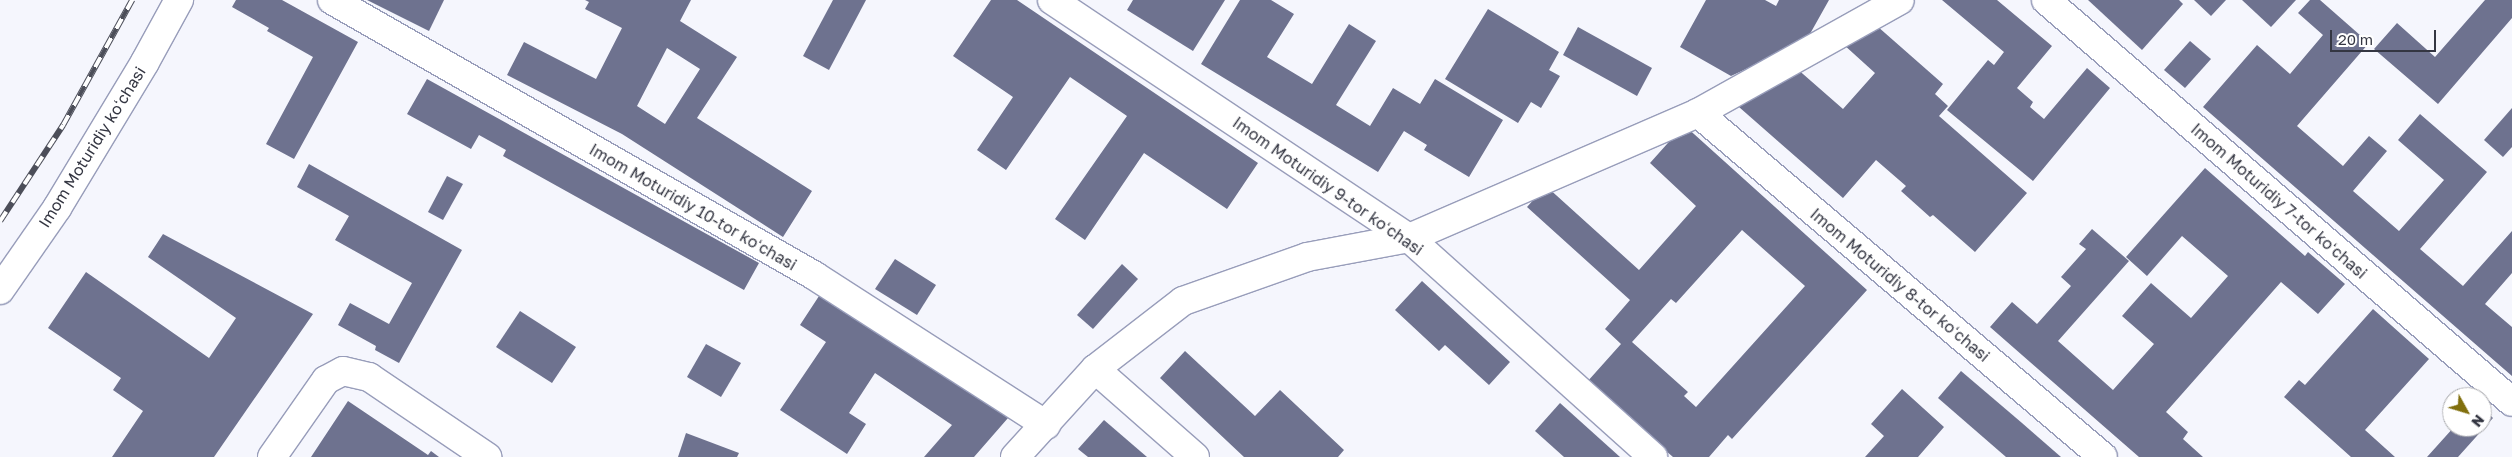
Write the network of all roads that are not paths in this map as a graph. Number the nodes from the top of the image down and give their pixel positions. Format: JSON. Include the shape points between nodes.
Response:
{"nodes":[{"id":1,"x":179,"y":0,"type":"edge"},
{"id":2,"x":332,"y":0,"type":"edge"},
{"id":3,"x":1052,"y":0,"type":"edge"},
{"id":4,"x":1900,"y":0,"type":"edge"},
{"id":5,"x":2046,"y":0,"type":"edge"},
{"id":6,"x":1698,"y":113,"type":"junction"},
{"id":7,"x":1409,"y":238,"type":"junction"},
{"id":8,"x":0,"y":290,"type":"edge"},
{"id":9,"x":1095,"y":369,"type":"junction"},
{"id":10,"x":2512,"y":402,"type":"edge"},
{"id":11,"x":1046,"y":425,"type":"junction"},
{"id":12,"x":272,"y":457,"type":"edge"},
{"id":13,"x":487,"y":457,"type":"edge"},
{"id":14,"x":1015,"y":457,"type":"edge"},
{"id":15,"x":1195,"y":457,"type":"edge"},
{"id":16,"x":1653,"y":457,"type":"edge"},
{"id":17,"x":2103,"y":457,"type":"edge"}],
"edges":[{"from":1,"to":8,"type":"street","name":"Imom Moturidiy koʻchasi","via":[[57,208]]},
{"from":2,"to":11,"type":"street","name":"Imom Moturidiy 10-tor koʻchasi","via":[[815,276]]},
{"from":3,"to":7,"type":"street","name":"Imom Moturidiy 9-tor koʻchasi"},
{"from":4,"to":6,"type":"street"},
{"from":5,"to":10,"type":"street","name":"Imom Moturidiy 7-tor koʻchasi"},
{"from":6,"to":7,"type":"street"},
{"from":6,"to":17,"type":"street","name":"Imom Moturidiy 8-tor koʻchasi"},
{"from":7,"to":9,"type":"street","via":[[1307,257],[1183,301]]},
{"from":7,"to":16,"type":"street","name":"Imom Moturidiy 9-tor koʻchasi"},
{"from":9,"to":11,"type":"street"},
{"from":9,"to":15,"type":"street"},
{"from":11,"to":14,"type":"street"},
{"from":12,"to":13,"type":"street","via":[[326,380],[343,371],[369,377]]}]}
